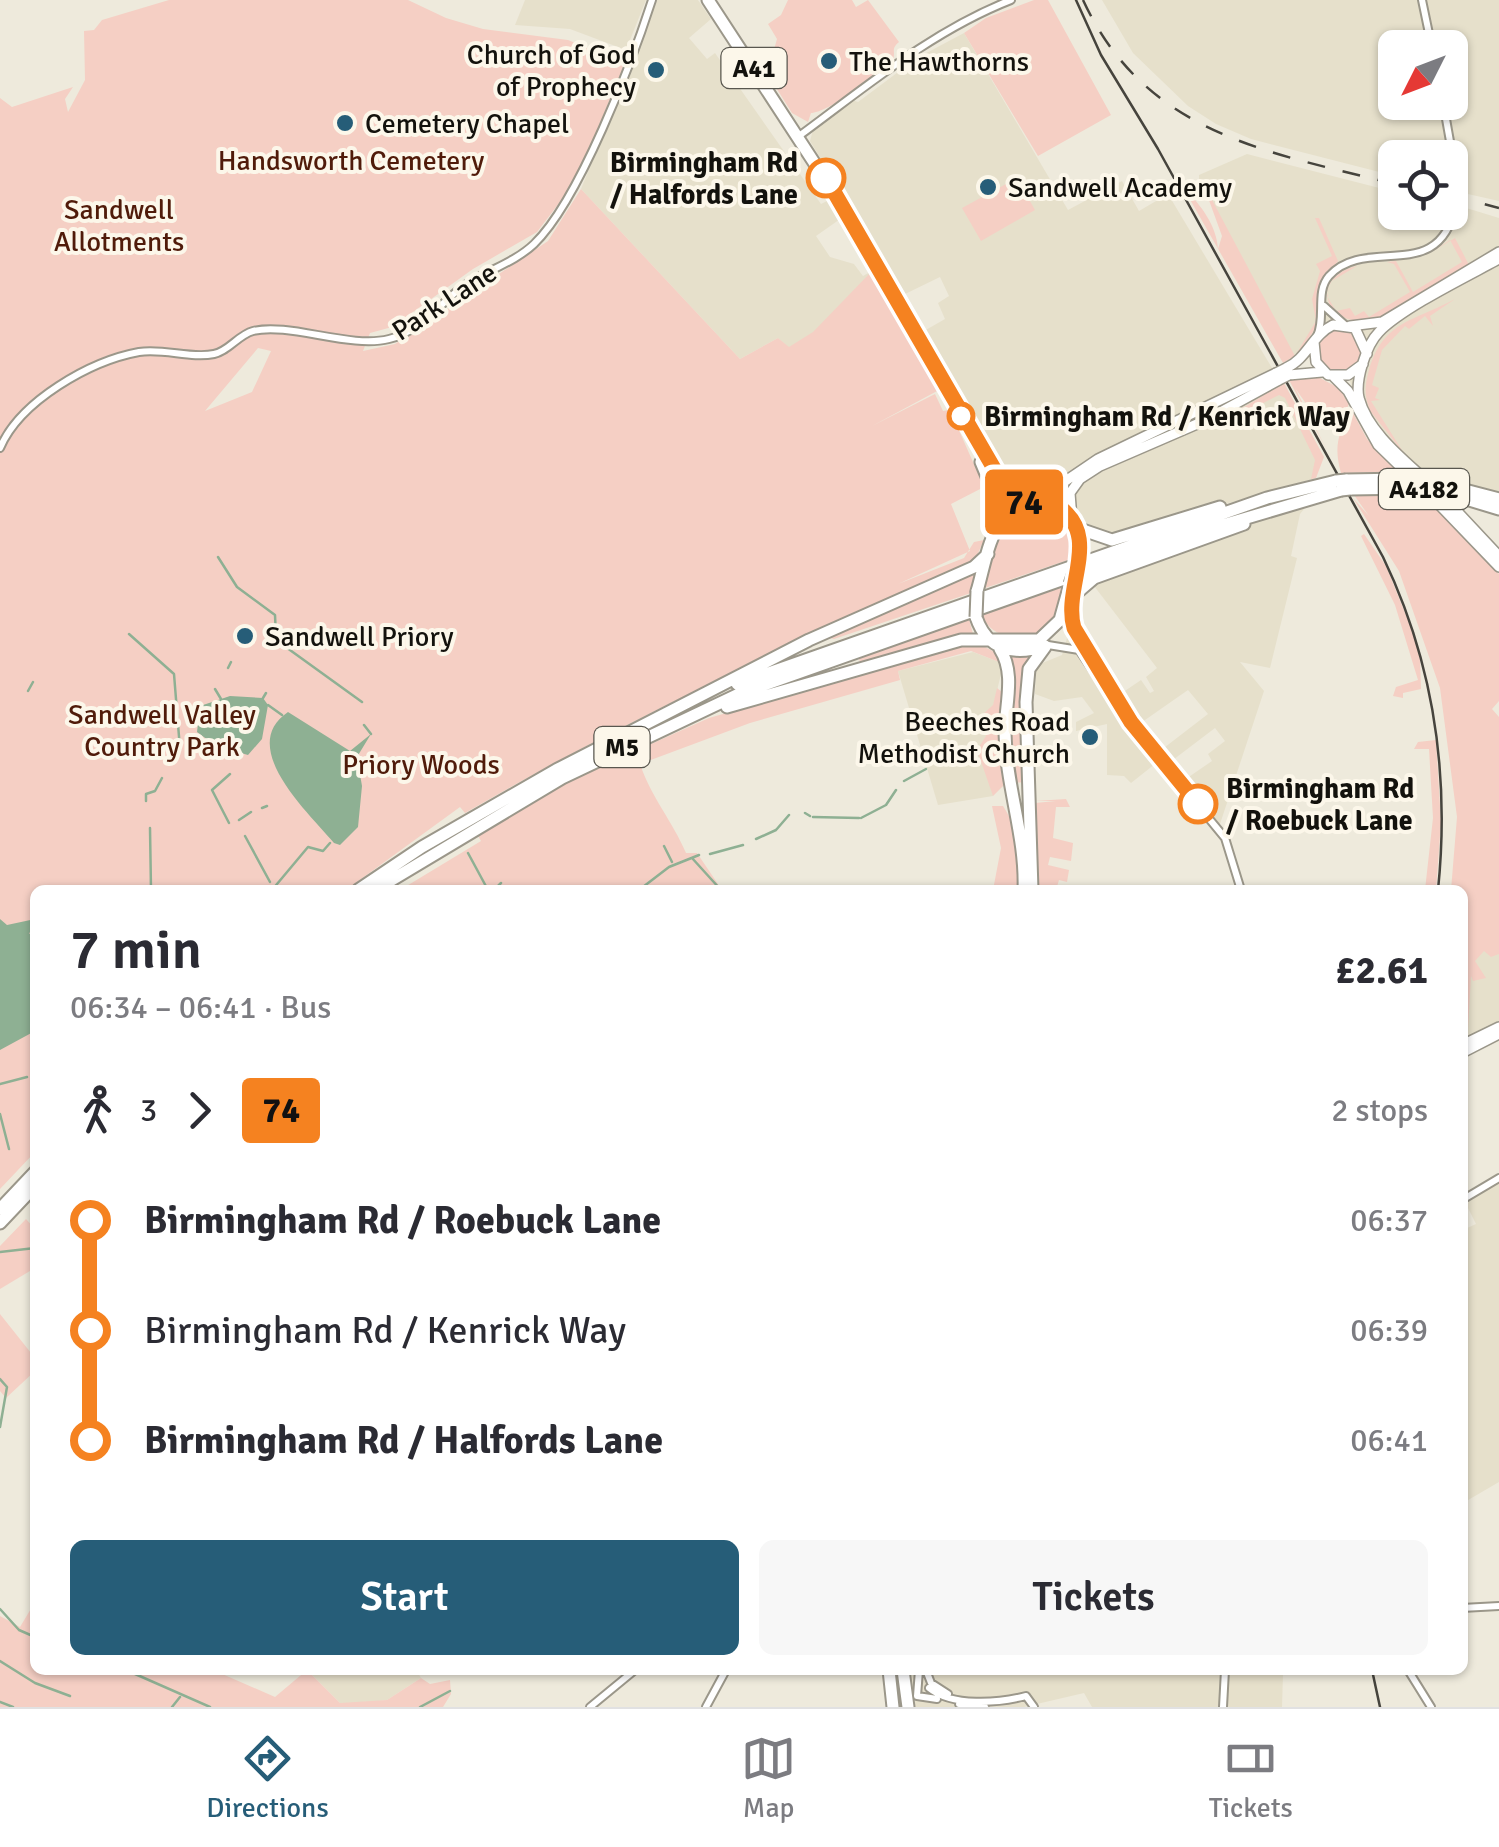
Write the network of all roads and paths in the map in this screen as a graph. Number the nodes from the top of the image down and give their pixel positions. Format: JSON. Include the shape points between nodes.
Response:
{"nodes":[{"id":1,"x":652,"y":0,"type":"edge"},
{"id":2,"x":708,"y":0,"type":"edge"},
{"id":3,"x":1010,"y":0,"type":"edge"},
{"id":4,"x":1422,"y":0,"type":"edge"},
{"id":5,"x":1428,"y":30,"type":"edge"},
{"id":6,"x":1446,"y":120,"type":"edge"},
{"id":7,"x":799,"y":136,"type":"junction"},
{"id":8,"x":1499,"y":252,"type":"edge"},
{"id":9,"x":1499,"y":259,"type":"edge"},
{"id":10,"x":1474,"y":270,"type":"junction"},
{"id":11,"x":1323,"y":305,"type":"junction"},
{"id":12,"x":1348,"y":325,"type":"junction"},
{"id":13,"x":1315,"y":338,"type":"junction"},
{"id":14,"x":1365,"y":359,"type":"junction"},
{"id":15,"x":1283,"y":374,"type":"junction"},
{"id":16,"x":1329,"y":375,"type":"junction"},
{"id":17,"x":970,"y":434,"type":"junction"},
{"id":18,"x":0,"y":448,"type":"edge"},
{"id":19,"x":1343,"y":485,"type":"junction"},
{"id":20,"x":1472,"y":495,"type":"junction"},
{"id":21,"x":1499,"y":499,"type":"edge"},
{"id":22,"x":1031,"y":502,"type":"junction"},
{"id":23,"x":1270,"y":502,"type":"junction"},
{"id":24,"x":1499,"y":509,"type":"edge"},
{"id":25,"x":1075,"y":523,"type":"junction"},
{"id":26,"x":995,"y":529,"type":"junction"},
{"id":27,"x":988,"y":554,"type":"junction"},
{"id":28,"x":1499,"y":556,"type":"edge"},
{"id":29,"x":1499,"y":567,"type":"edge"},
{"id":30,"x":1073,"y":587,"type":"junction"},
{"id":31,"x":1069,"y":611,"type":"junction"},
{"id":32,"x":994,"y":644,"type":"junction"},
{"id":33,"x":1046,"y":646,"type":"junction"},
{"id":34,"x":676,"y":715,"type":"junction"},
{"id":35,"x":1131,"y":722,"type":"junction"},
{"id":36,"x":366,"y":885,"type":"edge"},
{"id":37,"x":383,"y":885,"type":"edge"},
{"id":38,"x":1024,"y":885,"type":"edge"},
{"id":39,"x":1032,"y":885,"type":"edge"},
{"id":40,"x":1239,"y":885,"type":"edge"},
{"id":41,"x":1499,"y":1030,"type":"edge"},
{"id":42,"x":1468,"y":1046,"type":"edge"},
{"id":43,"x":1499,"y":1176,"type":"edge"},
{"id":44,"x":30,"y":1177,"type":"edge"},
{"id":45,"x":30,"y":1191,"type":"edge"},
{"id":46,"x":1468,"y":1194,"type":"edge"},
{"id":47,"x":0,"y":1209,"type":"edge"},
{"id":48,"x":0,"y":1223,"type":"edge"},
{"id":49,"x":1499,"y":1606,"type":"edge"},
{"id":50,"x":1468,"y":1608,"type":"edge"},
{"id":51,"x":629,"y":1675,"type":"edge"},
{"id":52,"x":723,"y":1675,"type":"edge"},
{"id":53,"x":893,"y":1675,"type":"edge"},
{"id":54,"x":895,"y":1675,"type":"edge"},
{"id":55,"x":923,"y":1675,"type":"edge"},
{"id":56,"x":926,"y":1675,"type":"edge"},
{"id":57,"x":1224,"y":1675,"type":"edge"},
{"id":58,"x":1411,"y":1675,"type":"edge"},
{"id":59,"x":926,"y":1690,"type":"junction"},
{"id":60,"x":968,"y":1701,"type":"junction"},
{"id":61,"x":1015,"y":1703,"type":"edge"},
{"id":62,"x":590,"y":1707,"type":"edge"},
{"id":63,"x":706,"y":1707,"type":"edge"},
{"id":64,"x":893,"y":1707,"type":"edge"},
{"id":65,"x":908,"y":1707,"type":"edge"},
{"id":66,"x":984,"y":1707,"type":"edge"},
{"id":67,"x":1034,"y":1707,"type":"edge"},
{"id":68,"x":1223,"y":1707,"type":"edge"},
{"id":69,"x":1430,"y":1707,"type":"edge"}],
"edges":[{"from":1,"to":18,"type":"street","name":"Park Lane","via":[[579,181],[524,252],[462,287],[416,326],[380,341],[254,331],[210,356],[138,352],[39,402],[18,418]]},
{"from":2,"to":7,"type":"highway","number":"A41"},
{"from":3,"to":7,"type":"street","via":[[932,40]]},
{"from":4,"to":5,"type":"street"},
{"from":6,"to":11,"type":"street","bridge":true,"via":[[1459,192],[1450,228],[1430,248],[1334,271],[1324,284]]},
{"from":7,"to":17,"type":"highway","number":"A41"},
{"from":8,"to":10,"type":"main road"},
{"from":9,"to":10,"type":"main road"},
{"from":10,"to":12,"type":"main road","via":[[1382,322]]},
{"from":10,"to":14,"type":"main road","via":[[1380,331]]},
{"from":11,"to":12,"type":"street"},
{"from":11,"to":13,"type":"street"},
{"from":12,"to":13,"type":"main road","via":[[1328,327]]},
{"from":12,"to":14,"type":"main road","via":[[1363,338]]},
{"from":13,"to":15,"type":"main road"},
{"from":13,"to":16,"type":"main road","via":[[1314,357]]},
{"from":14,"to":16,"type":"main road","via":[[1348,375]]},
{"from":14,"to":28,"type":"main road","number":"A4182","via":[[1358,395],[1376,429]]},
{"from":15,"to":16,"type":"main road"},
{"from":15,"to":22,"type":"main road","via":[[1098,459]]},
{"from":15,"to":25,"type":"main road","via":[[1204,421],[1087,474],[1070,493]]},
{"from":16,"to":29,"type":"main road","number":"A4182","via":[[1348,392],[1378,445]]},
{"from":17,"to":22,"type":"highway","number":"A41","via":[[1007,491]]},
{"from":17,"to":26,"type":"highway","number":"A41","via":[[996,498]]},
{"from":19,"to":20,"type":"highway","number":"M5","bridge":true},
{"from":19,"to":20,"type":"highway","number":"M5","bridge":true,"via":[[1404,478]]},
{"from":19,"to":23,"type":"highway","number":"M5"},
{"from":20,"to":21,"type":"highway","number":"M5"},
{"from":20,"to":24,"type":"highway","number":"M5"},
{"from":22,"to":25,"type":"highway","number":"A41","via":[[1058,506]]},
{"from":22,"to":26,"type":"highway"},
{"from":23,"to":25,"type":"highway","number":"M5","via":[[1252,498],[1112,540]]},
{"from":23,"to":30,"type":"highway","number":"M5","via":[[1211,538]]},
{"from":23,"to":34,"type":"highway","number":"M5","via":[[802,659]]},
{"from":25,"to":30,"type":"highway","bridge":true,"via":[[1080,556]]},
{"from":26,"to":27,"type":"highway","number":"A41"},
{"from":27,"to":32,"type":"highway","number":"A41","bridge":true,"via":[[976,617]]},
{"from":27,"to":34,"type":"highway","number":"M5","via":[[974,567],[810,640]]},
{"from":30,"to":31,"type":"highway"},
{"from":30,"to":32,"type":"highway","via":[[1048,635]]},
{"from":31,"to":33,"type":"highway"},
{"from":31,"to":35,"type":"street","via":[[1078,638]]},
{"from":32,"to":33,"type":"highway","via":[[1029,651]]},
{"from":32,"to":34,"type":"highway","number":"M5","via":[[962,640]]},
{"from":32,"to":38,"type":"highway","number":"A41","via":[[1008,664],[1005,736]]},
{"from":33,"to":35,"type":"street","via":[[1079,650]]},
{"from":33,"to":39,"type":"highway","via":[[1027,678]]},
{"from":34,"to":36,"type":"highway","number":"M5","via":[[509,795]]},
{"from":34,"to":37,"type":"highway","number":"M5"},
{"from":35,"to":40,"type":"street","via":[[1220,832]]},
{"from":41,"to":42,"type":"main road"},
{"from":43,"to":46,"type":"street"},
{"from":44,"to":47,"type":"highway"},
{"from":45,"to":48,"type":"highway"},
{"from":49,"to":50,"type":"street"},
{"from":51,"to":62,"type":"street"},
{"from":52,"to":63,"type":"street"},
{"from":53,"to":64,"type":"highway"},
{"from":54,"to":65,"type":"highway"},
{"from":55,"to":59,"type":"street"},
{"from":56,"to":60,"type":"street","via":[[940,1690]]},
{"from":57,"to":68,"type":"street"},
{"from":58,"to":69,"type":"street"},
{"from":59,"to":60,"type":"street"},
{"from":59,"to":66,"type":"street"},
{"from":60,"to":61,"type":"street"},
{"from":61,"to":67,"type":"street","via":[[1028,1697]]}]}
